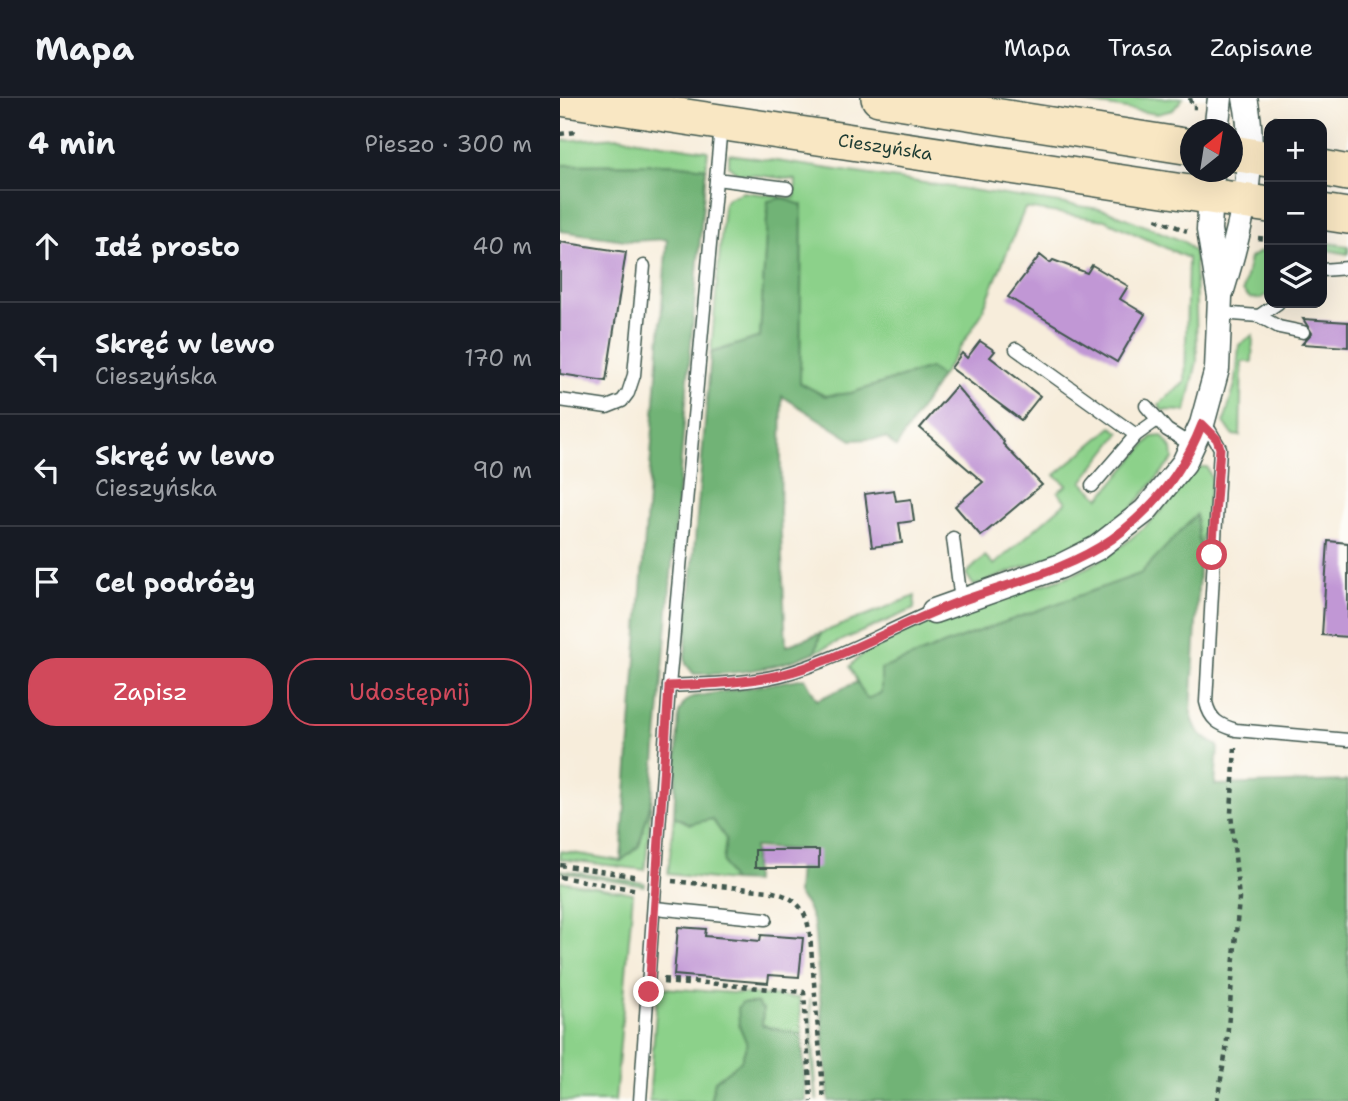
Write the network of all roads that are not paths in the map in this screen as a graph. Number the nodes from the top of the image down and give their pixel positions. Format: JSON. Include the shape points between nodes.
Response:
{"nodes":[{"id":1,"x":879,"y":98,"type":"edge"},
{"id":2,"x":1220,"y":98,"type":"edge"},
{"id":3,"x":1245,"y":98,"type":"edge"},
{"id":4,"x":560,"y":99,"type":"edge"},
{"id":5,"x":1217,"y":119,"type":"edge"},
{"id":6,"x":722,"y":122,"type":"junction"},
{"id":7,"x":1180,"y":145,"type":"edge"},
{"id":8,"x":1250,"y":156,"type":"edge"},
{"id":9,"x":1327,"y":169,"type":"edge"},
{"id":10,"x":1348,"y":173,"type":"edge"},
{"id":11,"x":716,"y":179,"type":"junction"},
{"id":12,"x":1211,"y":183,"type":"edge"},
{"id":13,"x":787,"y":188,"type":"dead end"},
{"id":14,"x":1256,"y":203,"type":"edge"},
{"id":15,"x":1327,"y":213,"type":"edge"},
{"id":16,"x":1348,"y":216,"type":"edge"},
{"id":17,"x":644,"y":266,"type":"dead end"},
{"id":18,"x":1348,"y":268,"type":"edge"},
{"id":19,"x":1327,"y":270,"type":"edge"},
{"id":20,"x":1220,"y":305,"type":"junction"},
{"id":21,"x":1271,"y":308,"type":"edge"},
{"id":22,"x":1259,"y":316,"type":"junction"},
{"id":23,"x":1303,"y":332,"type":"dead end"},
{"id":24,"x":1016,"y":349,"type":"dead end"},
{"id":25,"x":560,"y":400,"type":"edge"},
{"id":26,"x":1146,"y":406,"type":"dead end"},
{"id":27,"x":1157,"y":420,"type":"junction"},
{"id":28,"x":1136,"y":435,"type":"junction"},
{"id":29,"x":1198,"y":435,"type":"junction"},
{"id":30,"x":1092,"y":486,"type":"dead end"},
{"id":31,"x":953,"y":538,"type":"dead end"},
{"id":32,"x":961,"y":601,"type":"junction"},
{"id":33,"x":934,"y":611,"type":"joint"},
{"id":34,"x":669,"y":686,"type":"junction"},
{"id":35,"x":1348,"y":740,"type":"edge"},
{"id":36,"x":655,"y":908,"type":"junction"},
{"id":37,"x":766,"y":919,"type":"dead end"},
{"id":38,"x":640,"y":1101,"type":"edge"}],
"edges":[{"from":1,"to":7,"type":"main road"},
{"from":2,"to":5,"type":"street"},
{"from":3,"to":8,"type":"street"},
{"from":4,"to":6,"type":"main road","name":"Cieszyńska"},
{"from":6,"to":11,"type":"lane"},
{"from":6,"to":12,"type":"main road","name":"Cieszyńska"},
{"from":8,"to":14,"type":"street"},
{"from":9,"to":10,"type":"main road"},
{"from":11,"to":13,"type":"lane"},
{"from":11,"to":34,"type":"lane"},
{"from":12,"to":14,"type":"main road","name":"Cieszyńska"},
{"from":12,"to":20,"type":"street","via":[[1209,230]]},
{"from":14,"to":20,"type":"street","via":[[1239,234]]},
{"from":15,"to":16,"type":"main road"},
{"from":17,"to":25,"type":"lane","via":[[634,375],[628,393],[607,407]]},
{"from":18,"to":19,"type":"lane"},
{"from":20,"to":22,"type":"lane"},
{"from":20,"to":29,"type":"street","via":[[1217,369]]},
{"from":21,"to":22,"type":"lane"},
{"from":22,"to":23,"type":"lane","via":[[1279,327]]},
{"from":24,"to":28,"type":"lane"},
{"from":26,"to":27,"type":"lane"},
{"from":27,"to":28,"type":"lane"},
{"from":27,"to":29,"type":"lane"},
{"from":28,"to":30,"type":"lane"},
{"from":29,"to":32,"type":"street","via":[[1161,495],[1105,544],[1061,566]]},
{"from":29,"to":35,"type":"lane","via":[[1217,439],[1220,448],[1206,702],[1209,715],[1236,730]]},
{"from":31,"to":32,"type":"lane"},
{"from":32,"to":33,"type":"street"},
{"from":33,"to":34,"type":"lane","via":[[780,675]]},
{"from":34,"to":36,"type":"lane"},
{"from":36,"to":37,"type":"lane"},
{"from":36,"to":38,"type":"lane"}]}
